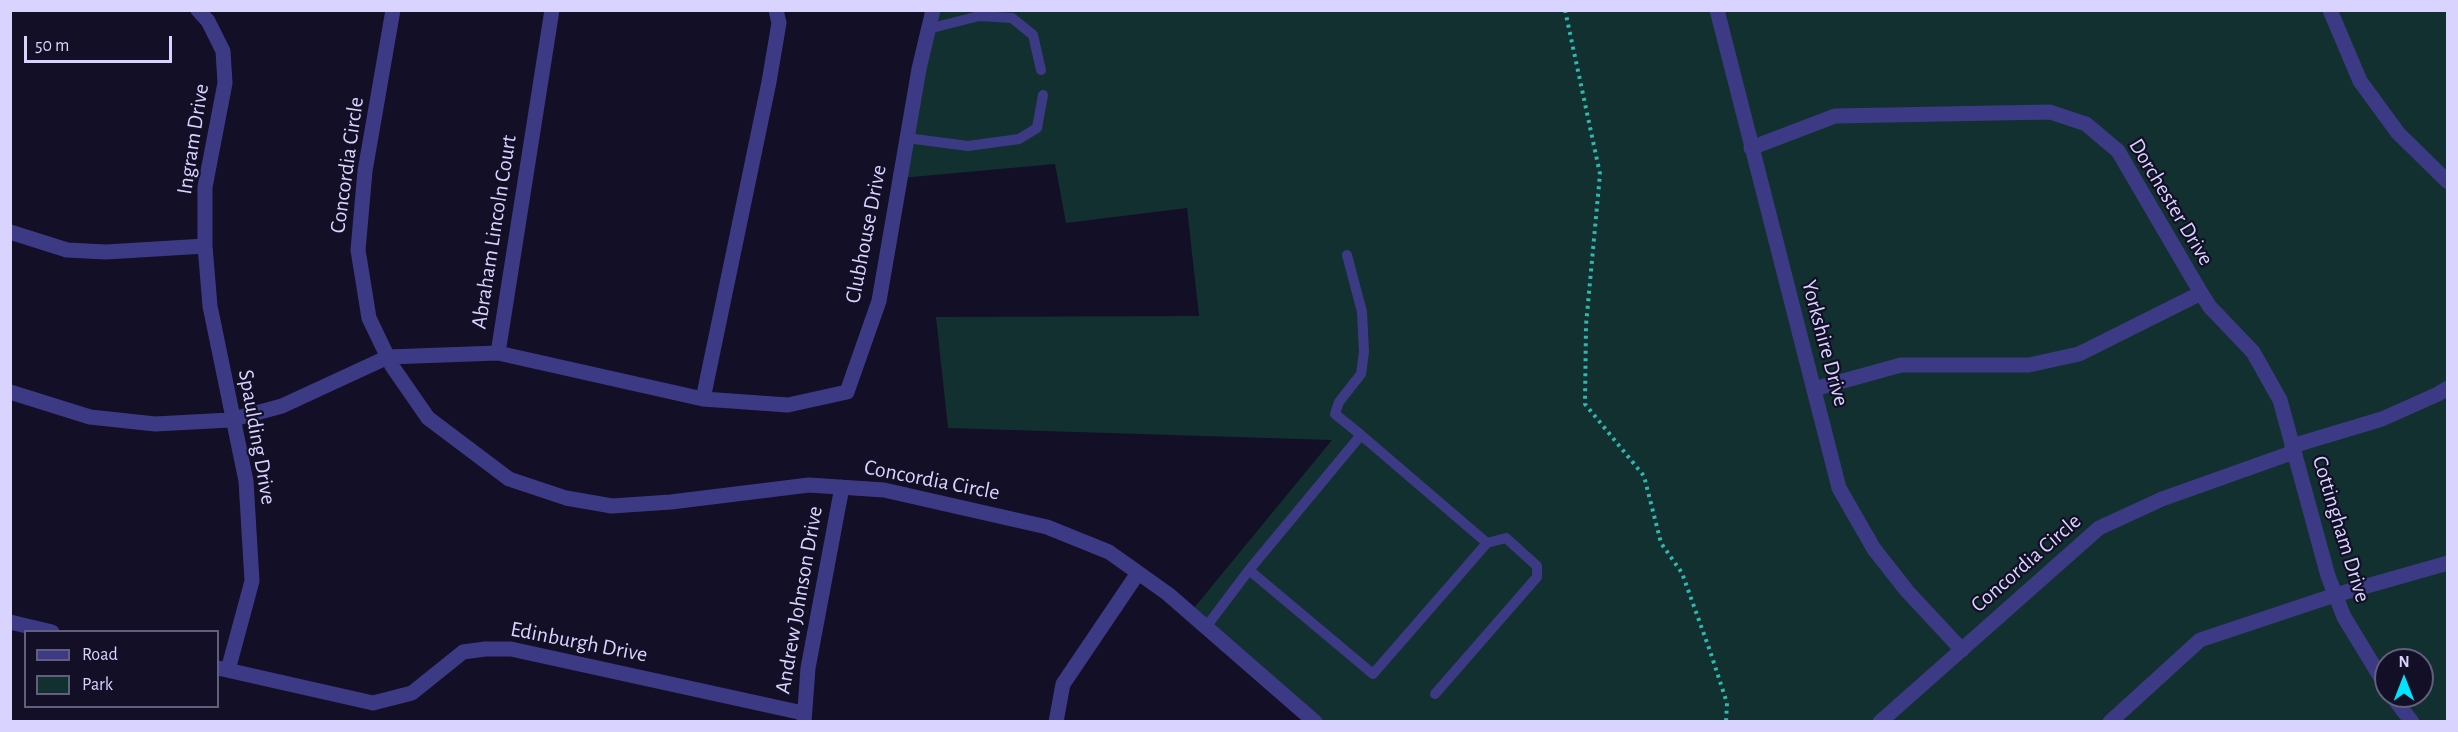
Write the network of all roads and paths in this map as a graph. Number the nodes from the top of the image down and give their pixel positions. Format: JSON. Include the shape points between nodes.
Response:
{"nodes":[{"id":1,"x":198,"y":10,"type":"edge"},
{"id":2,"x":393,"y":10,"type":"edge"},
{"id":3,"x":552,"y":10,"type":"edge"},
{"id":4,"x":776,"y":10,"type":"edge"},
{"id":5,"x":933,"y":10,"type":"edge"},
{"id":6,"x":1565,"y":10,"type":"edge"},
{"id":7,"x":1718,"y":10,"type":"edge"},
{"id":8,"x":2330,"y":10,"type":"edge"},
{"id":9,"x":928,"y":29,"type":"junction"},
{"id":10,"x":1041,"y":69,"type":"dead end"},
{"id":11,"x":1042,"y":95,"type":"dead end"},
{"id":12,"x":907,"y":138,"type":"junction"},
{"id":13,"x":1751,"y":148,"type":"junction"},
{"id":14,"x":2448,"y":182,"type":"edge"},
{"id":15,"x":10,"y":232,"type":"edge"},
{"id":16,"x":205,"y":246,"type":"junction"},
{"id":17,"x":1347,"y":255,"type":"dead end"},
{"id":18,"x":2201,"y":293,"type":"junction"},
{"id":19,"x":498,"y":353,"type":"junction"},
{"id":20,"x":388,"y":357,"type":"junction"},
{"id":21,"x":2448,"y":388,"type":"edge"},
{"id":22,"x":1814,"y":389,"type":"junction"},
{"id":23,"x":10,"y":392,"type":"edge"},
{"id":24,"x":703,"y":399,"type":"junction"},
{"id":25,"x":233,"y":419,"type":"junction"},
{"id":26,"x":1361,"y":435,"type":"junction"},
{"id":27,"x":2293,"y":449,"type":"junction"},
{"id":28,"x":842,"y":487,"type":"junction"},
{"id":29,"x":1487,"y":543,"type":"junction"},
{"id":30,"x":2448,"y":563,"type":"edge"},
{"id":31,"x":1249,"y":570,"type":"junction"},
{"id":32,"x":1138,"y":573,"type":"junction"},
{"id":33,"x":2335,"y":595,"type":"junction"},
{"id":34,"x":10,"y":622,"type":"edge"},
{"id":35,"x":1206,"y":627,"type":"junction"},
{"id":36,"x":44,"y":630,"type":"edge"},
{"id":37,"x":1962,"y":650,"type":"junction"},
{"id":38,"x":2374,"y":666,"type":"edge"},
{"id":39,"x":223,"y":669,"type":"edge"},
{"id":40,"x":1435,"y":694,"type":"dead end"},
{"id":41,"x":2401,"y":708,"type":"edge"},
{"id":42,"x":803,"y":717,"type":"edge"},
{"id":43,"x":1056,"y":722,"type":"edge"},
{"id":44,"x":1315,"y":722,"type":"edge"},
{"id":45,"x":1726,"y":722,"type":"edge"},
{"id":46,"x":1880,"y":722,"type":"edge"},
{"id":47,"x":2110,"y":722,"type":"edge"},
{"id":48,"x":2412,"y":722,"type":"edge"}],
"edges":[{"from":1,"to":16,"type":"street","name":"Ingram Drive","via":[[223,51],[225,83],[205,187]]},
{"from":2,"to":20,"type":"street","name":"Concordia Circle","via":[[365,171],[358,250],[369,318]]},
{"from":3,"to":19,"type":"street","name":"Abraham Lincoln Court"},
{"from":4,"to":24,"type":"street","via":[[778,23],[769,82]]},
{"from":5,"to":9,"type":"street","name":"Clubhouse Drive"},
{"from":6,"to":45,"type":"path","via":[[1600,174],[1586,325],[1585,404],[1644,476],[1661,543],[1682,573],[1710,651],[1727,703]]},
{"from":7,"to":13,"type":"street","name":"Yorkshire Drive"},
{"from":8,"to":14,"type":"street","via":[[2360,81],[2398,133]]},
{"from":9,"to":10,"type":"lane","via":[[979,16],[1012,18],[1033,35]]},
{"from":9,"to":12,"type":"street","name":"Clubhouse Drive"},
{"from":11,"to":12,"type":"lane","via":[[1037,128],[1019,139],[968,146]]},
{"from":12,"to":24,"type":"street","name":"Clubhouse Drive","via":[[879,301],[847,392],[788,405]]},
{"from":13,"to":18,"type":"street","name":"Dorchester Drive","via":[[1835,116],[2050,112],[2086,124],[2118,151]]},
{"from":13,"to":22,"type":"street","name":"Yorkshire Drive"},
{"from":15,"to":16,"type":"street","via":[[67,250],[106,252]]},
{"from":16,"to":25,"type":"street","name":"Spaulding Drive","via":[[210,306]]},
{"from":17,"to":26,"type":"lane","via":[[1362,312],[1364,352],[1361,374],[1339,402],[1335,414]]},
{"from":18,"to":22,"type":"street","via":[[2079,354],[2029,365],[1900,365]]},
{"from":18,"to":27,"type":"street","name":"Dorchester Drive","via":[[2253,352],[2280,400]]},
{"from":19,"to":20,"type":"street","name":"Abraham Lincoln Court"},
{"from":19,"to":24,"type":"street"},
{"from":20,"to":25,"type":"street","via":[[282,406]]},
{"from":20,"to":28,"type":"street","name":"Concordia Circle","via":[[428,418],[509,479],[566,498],[612,506],[808,485]]},
{"from":21,"to":27,"type":"street","name":"Concordia Circle","via":[[2382,419]]},
{"from":22,"to":37,"type":"street","name":"Yorkshire Drive","via":[[1839,488],[1874,549]]},
{"from":23,"to":25,"type":"street","via":[[90,417],[155,424]]},
{"from":25,"to":39,"type":"street","name":"Spaulding Drive","via":[[246,481],[252,582]]},
{"from":26,"to":29,"type":"lane"},
{"from":26,"to":31,"type":"lane"},
{"from":27,"to":33,"type":"street","name":"Cottingham Drive"},
{"from":27,"to":37,"type":"street","name":"Concordia Circle","via":[[2162,499],[2099,528]]},
{"from":28,"to":32,"type":"street","name":"Concordia Circle","via":[[884,490],[1047,527],[1109,552]]},
{"from":28,"to":42,"type":"street","name":"Andrew Johnson Drive","via":[[807,668]]},
{"from":29,"to":31,"type":"lane","via":[[1373,674]]},
{"from":29,"to":40,"type":"lane","via":[[1506,538],[1537,566],[1537,577]]},
{"from":30,"to":33,"type":"street"},
{"from":31,"to":35,"type":"lane"},
{"from":32,"to":35,"type":"street","name":"Concordia Circle"},
{"from":32,"to":43,"type":"street","via":[[1063,684]]},
{"from":33,"to":38,"type":"street","name":"Cottingham Drive"},
{"from":33,"to":47,"type":"street","via":[[2200,640]]},
{"from":34,"to":36,"type":"street"},
{"from":35,"to":44,"type":"street","name":"Concordia Circle"},
{"from":37,"to":46,"type":"street","name":"Concordia Circle"},
{"from":39,"to":42,"type":"street","name":"Edinburgh Drive","via":[[374,703],[412,693],[463,652],[511,649]]},
{"from":41,"to":48,"type":"street"}]}
